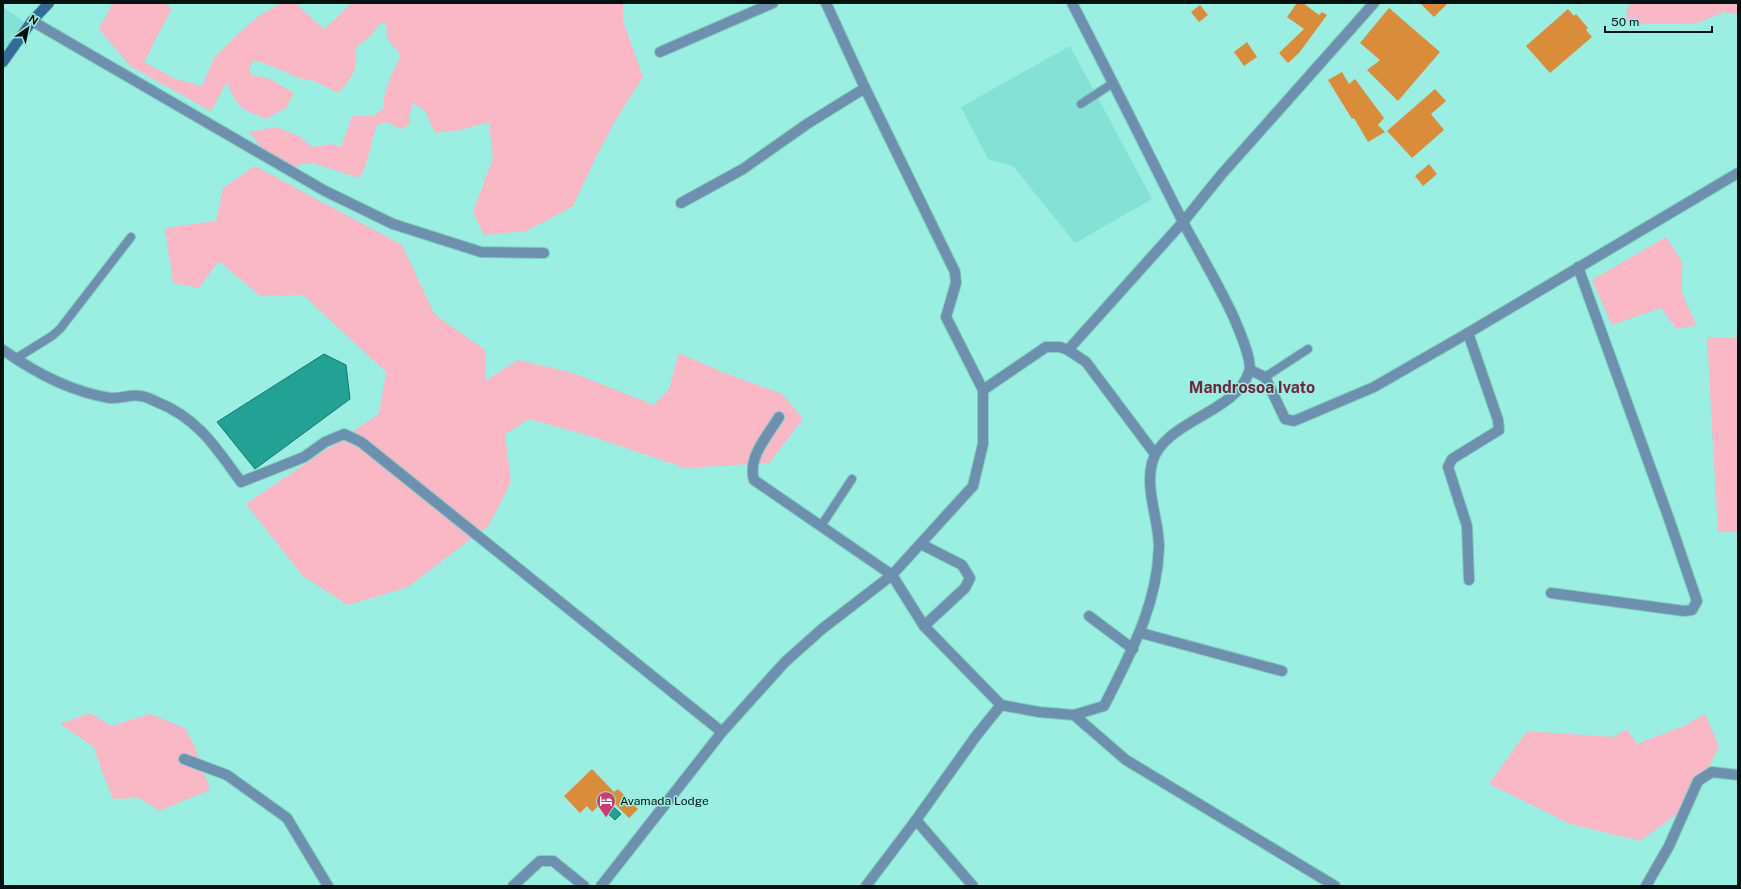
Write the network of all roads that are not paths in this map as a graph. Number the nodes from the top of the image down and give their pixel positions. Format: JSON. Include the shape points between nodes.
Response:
{"nodes":[{"id":1,"x":49,"y":3,"type":"edge"},
{"id":2,"x":774,"y":3,"type":"edge"},
{"id":3,"x":826,"y":3,"type":"edge"},
{"id":4,"x":1072,"y":3,"type":"edge"},
{"id":5,"x":1374,"y":3,"type":"edge"},
{"id":6,"x":32,"y":21,"type":"junction"},
{"id":7,"x":660,"y":52,"type":"dead end"},
{"id":8,"x":3,"y":62,"type":"edge"},
{"id":9,"x":1113,"y":83,"type":"junction"},
{"id":10,"x":865,"y":88,"type":"junction"},
{"id":11,"x":1082,"y":104,"type":"dead end"},
{"id":12,"x":1738,"y":173,"type":"edge"},
{"id":13,"x":681,"y":203,"type":"dead end"},
{"id":14,"x":1183,"y":222,"type":"junction"},
{"id":15,"x":130,"y":237,"type":"dead end"},
{"id":16,"x":544,"y":253,"type":"dead end"},
{"id":17,"x":1578,"y":267,"type":"junction"},
{"id":18,"x":1468,"y":333,"type":"junction"},
{"id":19,"x":1308,"y":349,"type":"dead end"},
{"id":20,"x":3,"y":350,"type":"edge"},
{"id":21,"x":1068,"y":350,"type":"junction"},
{"id":22,"x":16,"y":359,"type":"junction"},
{"id":23,"x":1250,"y":370,"type":"junction"},
{"id":24,"x":1265,"y":377,"type":"junction"},
{"id":25,"x":983,"y":390,"type":"junction"},
{"id":26,"x":780,"y":417,"type":"dead end"},
{"id":27,"x":1155,"y":454,"type":"junction"},
{"id":28,"x":852,"y":479,"type":"dead end"},
{"id":29,"x":821,"y":526,"type":"junction"},
{"id":30,"x":921,"y":544,"type":"junction"},
{"id":31,"x":892,"y":575,"type":"junction"},
{"id":32,"x":1469,"y":580,"type":"dead end"},
{"id":33,"x":1551,"y":593,"type":"dead end"},
{"id":34,"x":1089,"y":616,"type":"dead end"},
{"id":35,"x":924,"y":626,"type":"junction"},
{"id":36,"x":1141,"y":633,"type":"junction"},
{"id":37,"x":1133,"y":649,"type":"junction"},
{"id":38,"x":1282,"y":671,"type":"dead end"},
{"id":39,"x":1001,"y":705,"type":"junction"},
{"id":40,"x":1074,"y":715,"type":"junction"},
{"id":41,"x":722,"y":732,"type":"junction"},
{"id":42,"x":184,"y":759,"type":"dead end"},
{"id":43,"x":1738,"y":775,"type":"edge"},
{"id":44,"x":916,"y":820,"type":"junction"},
{"id":45,"x":328,"y":886,"type":"edge"},
{"id":46,"x":513,"y":886,"type":"edge"},
{"id":47,"x":584,"y":886,"type":"edge"},
{"id":48,"x":601,"y":886,"type":"edge"},
{"id":49,"x":866,"y":886,"type":"edge"},
{"id":50,"x":973,"y":886,"type":"edge"},
{"id":51,"x":1334,"y":886,"type":"edge"},
{"id":52,"x":1646,"y":886,"type":"edge"}],
"edges":[{"from":1,"to":6,"type":"main road"},
{"from":2,"to":7,"type":"street"},
{"from":3,"to":10,"type":"street"},
{"from":4,"to":9,"type":"street"},
{"from":5,"to":14,"type":"street","via":[[1220,175]]},
{"from":6,"to":8,"type":"main road"},
{"from":6,"to":16,"type":"street","via":[[325,191],[393,224],[481,252]]},
{"from":9,"to":11,"type":"lane"},
{"from":9,"to":14,"type":"street"},
{"from":10,"to":13,"type":"street","via":[[807,124],[743,169]]},
{"from":10,"to":25,"type":"street","via":[[955,272],[956,283],[946,316]]},
{"from":12,"to":17,"type":"street"},
{"from":14,"to":21,"type":"street"},
{"from":14,"to":23,"type":"street","via":[[1234,317],[1246,347]]},
{"from":15,"to":22,"type":"lane","via":[[60,329]]},
{"from":17,"to":18,"type":"street"},
{"from":17,"to":33,"type":"street","via":[[1697,601],[1692,610],[1684,611]]},
{"from":18,"to":24,"type":"street","via":[[1374,387],[1294,421],[1285,419]]},
{"from":18,"to":32,"type":"street","via":[[1498,420],[1499,430],[1452,459],[1448,467],[1468,526]]},
{"from":19,"to":24,"type":"lane"},
{"from":20,"to":22,"type":"street"},
{"from":21,"to":25,"type":"street","via":[[1046,347]]},
{"from":21,"to":27,"type":"street","via":[[1086,362]]},
{"from":22,"to":41,"type":"street","via":[[62,384],[84,392],[111,398],[140,396],[168,406],[192,422],[216,446],[242,482],[304,457],[325,442],[344,434],[361,442]]},
{"from":23,"to":24,"type":"street"},
{"from":23,"to":27,"type":"street","via":[[1241,387],[1216,407],[1166,439]]},
{"from":25,"to":30,"type":"street","via":[[983,444],[973,486]]},
{"from":26,"to":29,"type":"street","via":[[755,457],[752,473],[754,480]]},
{"from":27,"to":36,"type":"street","via":[[1151,469],[1151,487],[1159,546],[1154,590]]},
{"from":28,"to":29,"type":"lane"},
{"from":29,"to":31,"type":"street"},
{"from":30,"to":31,"type":"street"},
{"from":30,"to":35,"type":"street","via":[[962,565],[970,578],[965,588]]},
{"from":31,"to":35,"type":"street"},
{"from":31,"to":41,"type":"street","via":[[822,629],[785,662]]},
{"from":34,"to":37,"type":"street"},
{"from":35,"to":39,"type":"street"},
{"from":36,"to":37,"type":"street"},
{"from":36,"to":38,"type":"street"},
{"from":37,"to":40,"type":"street","via":[[1104,706]]},
{"from":39,"to":40,"type":"street"},
{"from":39,"to":44,"type":"street"},
{"from":40,"to":51,"type":"street","via":[[1126,760]]},
{"from":41,"to":48,"type":"street"},
{"from":42,"to":45,"type":"street","via":[[227,776],[287,818]]},
{"from":43,"to":52,"type":"street","via":[[1712,772],[1698,781],[1669,846]]},
{"from":44,"to":49,"type":"street"},
{"from":44,"to":50,"type":"street"},
{"from":46,"to":47,"type":"street","via":[[540,861],[553,861]]}]}
